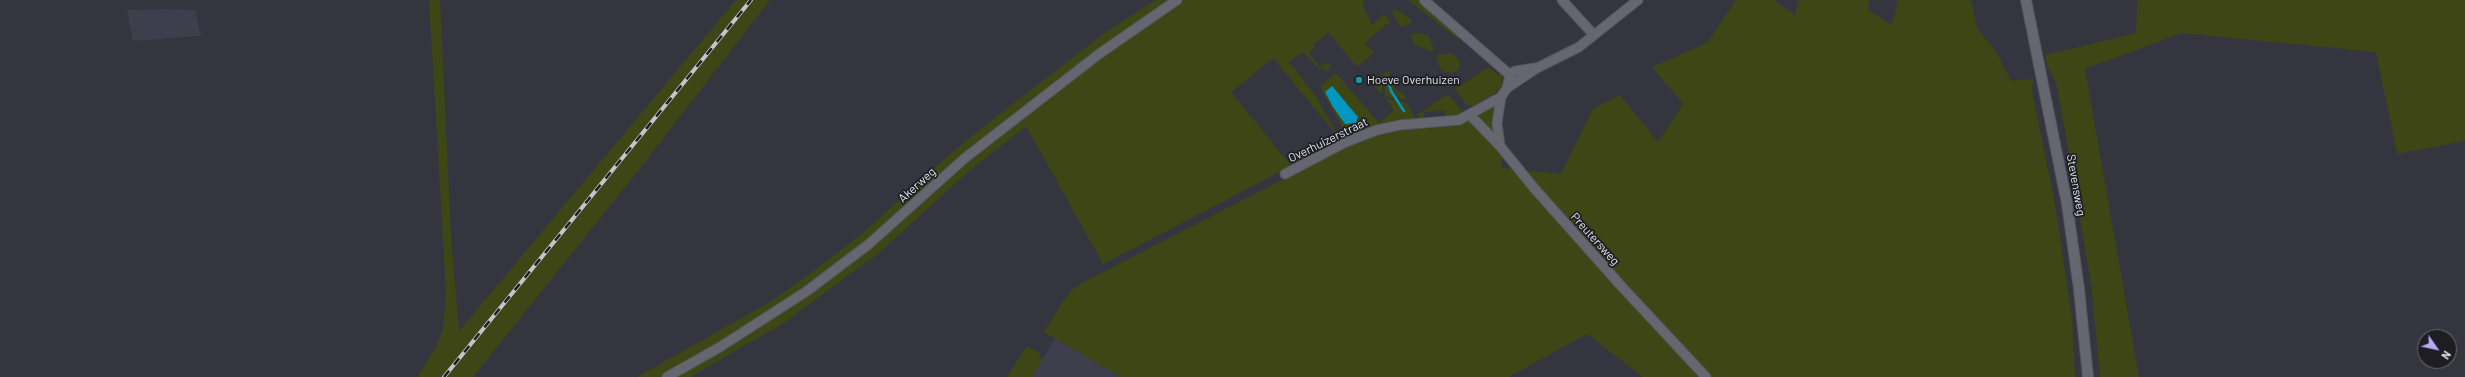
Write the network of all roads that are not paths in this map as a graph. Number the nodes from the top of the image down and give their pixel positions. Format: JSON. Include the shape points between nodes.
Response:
{"nodes":[{"id":1,"x":1177,"y":0,"type":"edge"},
{"id":2,"x":1424,"y":0,"type":"edge"},
{"id":3,"x":1562,"y":0,"type":"edge"},
{"id":4,"x":1638,"y":0,"type":"edge"},
{"id":5,"x":2026,"y":0,"type":"edge"},
{"id":6,"x":1593,"y":34,"type":"junction"},
{"id":7,"x":1537,"y":68,"type":"junction"},
{"id":8,"x":1510,"y":74,"type":"junction"},
{"id":9,"x":1504,"y":92,"type":"junction"},
{"id":10,"x":1470,"y":115,"type":"junction"},
{"id":11,"x":1500,"y":146,"type":"junction"},
{"id":12,"x":1285,"y":174,"type":"dead end"},
{"id":13,"x":667,"y":377,"type":"edge"},
{"id":14,"x":1706,"y":377,"type":"edge"},
{"id":15,"x":2088,"y":377,"type":"edge"}],
"edges":[{"from":1,"to":13,"type":"street","name":"Akerweg","via":[[1099,54],[965,158],[874,240],[807,291],[720,347]]},
{"from":2,"to":8,"type":"street"},
{"from":3,"to":6,"type":"street"},
{"from":4,"to":6,"type":"street"},
{"from":5,"to":15,"type":"street","name":"Stevensweg","via":[[2067,204]]},
{"from":6,"to":7,"type":"street","via":[[1570,52]]},
{"from":7,"to":8,"type":"street"},
{"from":7,"to":9,"type":"street","name":"Overhuizerstraat"},
{"from":8,"to":9,"type":"street"},
{"from":9,"to":10,"type":"street","name":"Overhuizerstraat"},
{"from":9,"to":11,"type":"street","via":[[1497,124]]},
{"from":10,"to":11,"type":"street","name":"Preutersweg"},
{"from":10,"to":12,"type":"street","name":"Overhuizerstraat","via":[[1454,122],[1400,125],[1377,130],[1346,142]]},
{"from":11,"to":14,"type":"street","name":"Preutersweg","via":[[1602,265]]}]}
